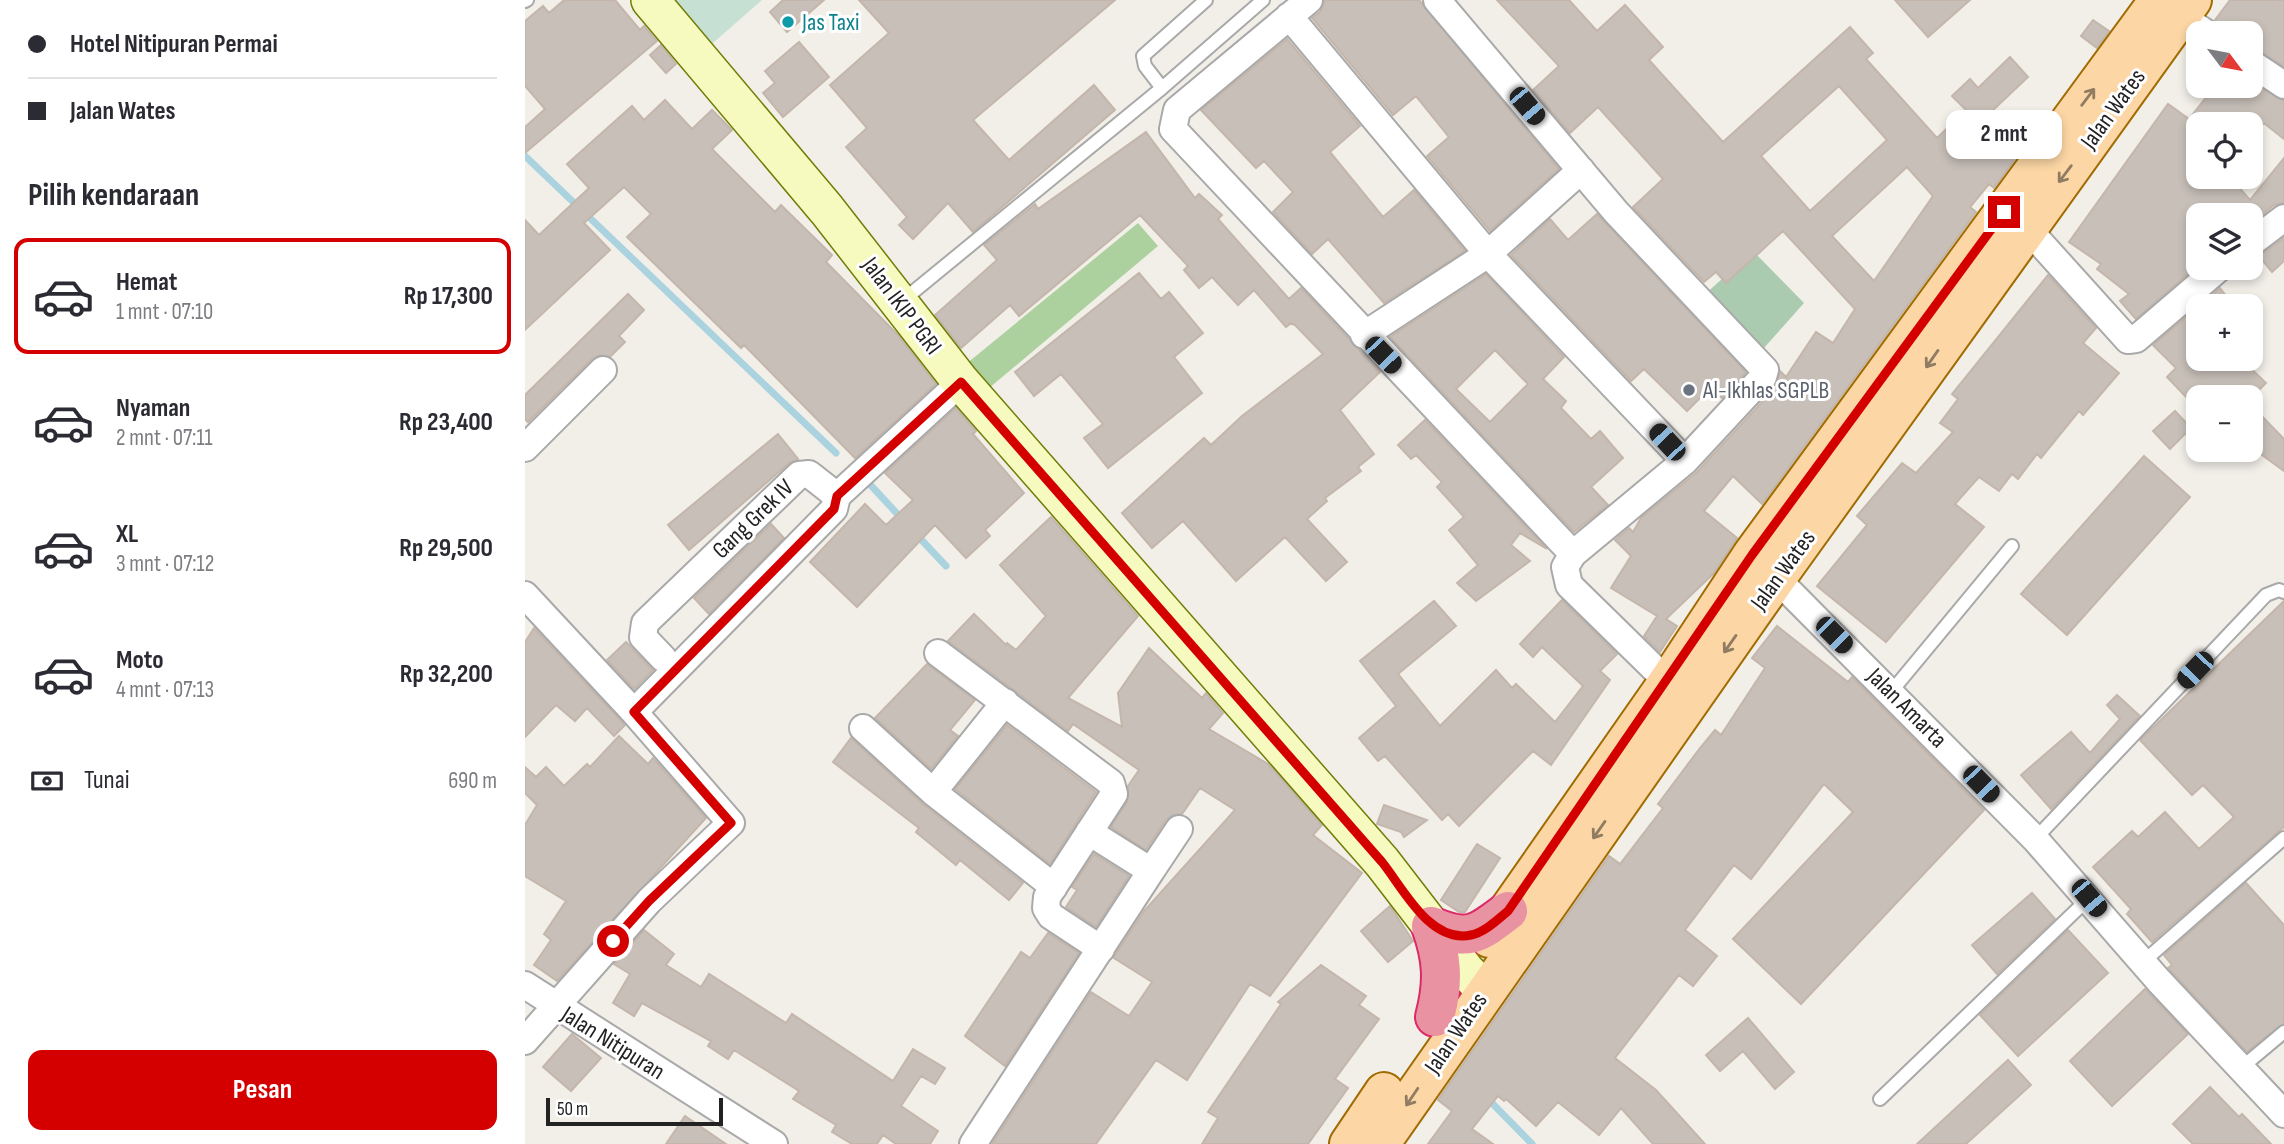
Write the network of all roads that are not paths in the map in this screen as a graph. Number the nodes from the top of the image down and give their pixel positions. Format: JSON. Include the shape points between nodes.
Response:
{"nodes":[{"id":1,"x":650,"y":0,"type":"edge"},
{"id":2,"x":1206,"y":0,"type":"edge"},
{"id":3,"x":1263,"y":0,"type":"edge"},
{"id":4,"x":1437,"y":0,"type":"edge"},
{"id":5,"x":1299,"y":8,"type":"edge"},
{"id":6,"x":2184,"y":12,"type":"edge"},
{"id":7,"x":2263,"y":71,"type":"edge"},
{"id":8,"x":2284,"y":85,"type":"edge"},
{"id":9,"x":1162,"y":88,"type":"junction"},
{"id":10,"x":1581,"y":170,"type":"junction"},
{"id":11,"x":2284,"y":218,"type":"edge"},
{"id":12,"x":2026,"y":227,"type":"junction"},
{"id":13,"x":2263,"y":234,"type":"edge"},
{"id":14,"x":1488,"y":254,"type":"junction"},
{"id":15,"x":2205,"y":280,"type":"edge"},
{"id":16,"x":901,"y":308,"type":"junction"},
{"id":17,"x":1364,"y":335,"type":"junction"},
{"id":18,"x":603,"y":370,"type":"dead end"},
{"id":19,"x":961,"y":382,"type":"junction"},
{"id":20,"x":525,"y":449,"type":"edge"},
{"id":21,"x":1685,"y":461,"type":"junction"},
{"id":22,"x":837,"y":496,"type":"junction"},
{"id":23,"x":2012,"y":546,"type":"dead end"},
{"id":24,"x":1573,"y":554,"type":"junction"},
{"id":25,"x":1764,"y":566,"type":"junction"},
{"id":26,"x":2284,"y":592,"type":"edge"},
{"id":27,"x":525,"y":595,"type":"edge"},
{"id":28,"x":938,"y":653,"type":"dead end"},
{"id":29,"x":663,"y":658,"type":"dead end"},
{"id":30,"x":1668,"y":681,"type":"junction"},
{"id":31,"x":1891,"y":692,"type":"junction"},
{"id":32,"x":1005,"y":702,"type":"junction"},
{"id":33,"x":634,"y":712,"type":"junction"},
{"id":34,"x":863,"y":728,"type":"dead end"},
{"id":35,"x":933,"y":792,"type":"junction"},
{"id":36,"x":1179,"y":829,"type":"dead end"},
{"id":37,"x":1089,"y":832,"type":"junction"},
{"id":38,"x":2284,"y":838,"type":"edge"},
{"id":39,"x":2035,"y":839,"type":"junction"},
{"id":40,"x":1151,"y":870,"type":"junction"},
{"id":41,"x":1053,"y":887,"type":"junction"},
{"id":42,"x":2089,"y":898,"type":"junction"},
{"id":43,"x":1508,"y":911,"type":"junction"},
{"id":44,"x":1431,"y":926,"type":"junction"},
{"id":45,"x":1101,"y":948,"type":"junction"},
{"id":46,"x":2143,"y":962,"type":"junction"},
{"id":47,"x":1476,"y":980,"type":"junction"},
{"id":48,"x":525,"y":985,"type":"edge"},
{"id":49,"x":557,"y":1007,"type":"junction"},
{"id":50,"x":1435,"y":1017,"type":"junction"},
{"id":51,"x":2284,"y":1032,"type":"edge"},
{"id":52,"x":525,"y":1041,"type":"edge"},
{"id":53,"x":2241,"y":1068,"type":"junction"},
{"id":54,"x":1879,"y":1099,"type":"dead end"},
{"id":55,"x":2284,"y":1114,"type":"edge"},
{"id":56,"x":758,"y":1140,"type":"edge"},
{"id":57,"x":973,"y":1144,"type":"edge"},
{"id":58,"x":1349,"y":1144,"type":"edge"},
{"id":59,"x":1380,"y":1144,"type":"edge"}],
"edges":[{"from":1,"to":16,"type":"main road","name":"Jalan IKIP PGRI","via":[[827,210]]},
{"from":2,"to":9,"type":"lane","via":[[1143,56]]},
{"from":3,"to":9,"type":"lane"},
{"from":4,"to":10,"type":"street"},
{"from":5,"to":14,"type":"street"},
{"from":5,"to":17,"type":"street","via":[[1177,110],[1173,129]]},
{"from":6,"to":12,"type":"main road","name":"Jalan Wates","one_way":true},
{"from":25,"to":6,"type":"main road","name":"Jalan Wates","one_way":true},
{"from":7,"to":8,"type":"street"},
{"from":9,"to":16,"type":"lane","via":[[907,297]]},
{"from":10,"to":14,"type":"street"},
{"from":10,"to":21,"type":"street","via":[[1765,370]]},
{"from":11,"to":13,"type":"street"},
{"from":12,"to":15,"type":"street","via":[[2128,340],[2136,339]]},
{"from":12,"to":25,"type":"main road","name":"Jalan Wates","one_way":true},
{"from":14,"to":17,"type":"street"},
{"from":14,"to":21,"type":"street"},
{"from":16,"to":19,"type":"main road","name":"Jalan IKIP PGRI"},
{"from":17,"to":24,"type":"street"},
{"from":18,"to":20,"type":"street"},
{"from":19,"to":22,"type":"street"},
{"from":19,"to":44,"type":"main road","name":"Jalan IKIP PGRI","via":[[1382,862]]},
{"from":21,"to":24,"type":"street"},
{"from":22,"to":29,"type":"street","name":"Gang Grek IV","via":[[809,474],[799,475],[645,622],[643,637]]},
{"from":22,"to":33,"type":"street","via":[[834,509]]},
{"from":23,"to":31,"type":"lane"},
{"from":24,"to":30,"type":"street","via":[[1565,568],[1569,585]]},
{"from":25,"to":30,"type":"main road","name":"Jalan Wates"},
{"from":25,"to":31,"type":"street","name":"Jalan Amarta"},
{"from":25,"to":47,"type":"main road","name":"Jalan Wates","one_way":true},
{"from":26,"to":39,"type":"lane","via":[[2266,594]]},
{"from":27,"to":33,"type":"street"},
{"from":28,"to":32,"type":"street"},
{"from":30,"to":43,"type":"main road","name":"Jalan Wates"},
{"from":31,"to":39,"type":"street","name":"Jalan Amarta"},
{"from":32,"to":35,"type":"street"},
{"from":32,"to":37,"type":"street","via":[[1111,783],[1114,793]]},
{"from":33,"to":49,"type":"street","via":[[731,823],[649,901]]},
{"from":34,"to":35,"type":"street"},
{"from":35,"to":41,"type":"street"},
{"from":36,"to":40,"type":"street"},
{"from":37,"to":40,"type":"street"},
{"from":37,"to":41,"type":"street"},
{"from":38,"to":46,"type":"lane"},
{"from":39,"to":42,"type":"street","name":"Jalan Amarta"},
{"from":40,"to":45,"type":"street"},
{"from":41,"to":45,"type":"street","via":[[1046,908],[1051,916]]},
{"from":42,"to":46,"type":"street","name":"Jalan Amarta"},
{"from":42,"to":54,"type":"lane"},
{"from":43,"to":44,"type":"highway","via":[[1471,935],[1455,936]]},
{"from":43,"to":47,"type":"main road","name":"Jalan Wates"},
{"from":44,"to":47,"type":"main road","name":"Jalan IKIP PGRI"},
{"from":44,"to":50,"type":"highway","via":[[1442,964],[1443,990]]},
{"from":45,"to":57,"type":"street"},
{"from":46,"to":53,"type":"street","name":"Jalan Amarta"},
{"from":47,"to":50,"type":"main road","name":"Jalan Wates"},
{"from":47,"to":59,"type":"main road","name":"Jalan Wates","one_way":true},
{"from":48,"to":49,"type":"street","name":"Jalan Nitipuran"},
{"from":49,"to":52,"type":"street"},
{"from":49,"to":56,"type":"street","name":"Jalan Nitipuran"},
{"from":50,"to":58,"type":"main road","name":"Jalan Wates"},
{"from":51,"to":53,"type":"lane"},
{"from":53,"to":55,"type":"street","name":"Jalan Amarta"}]}
